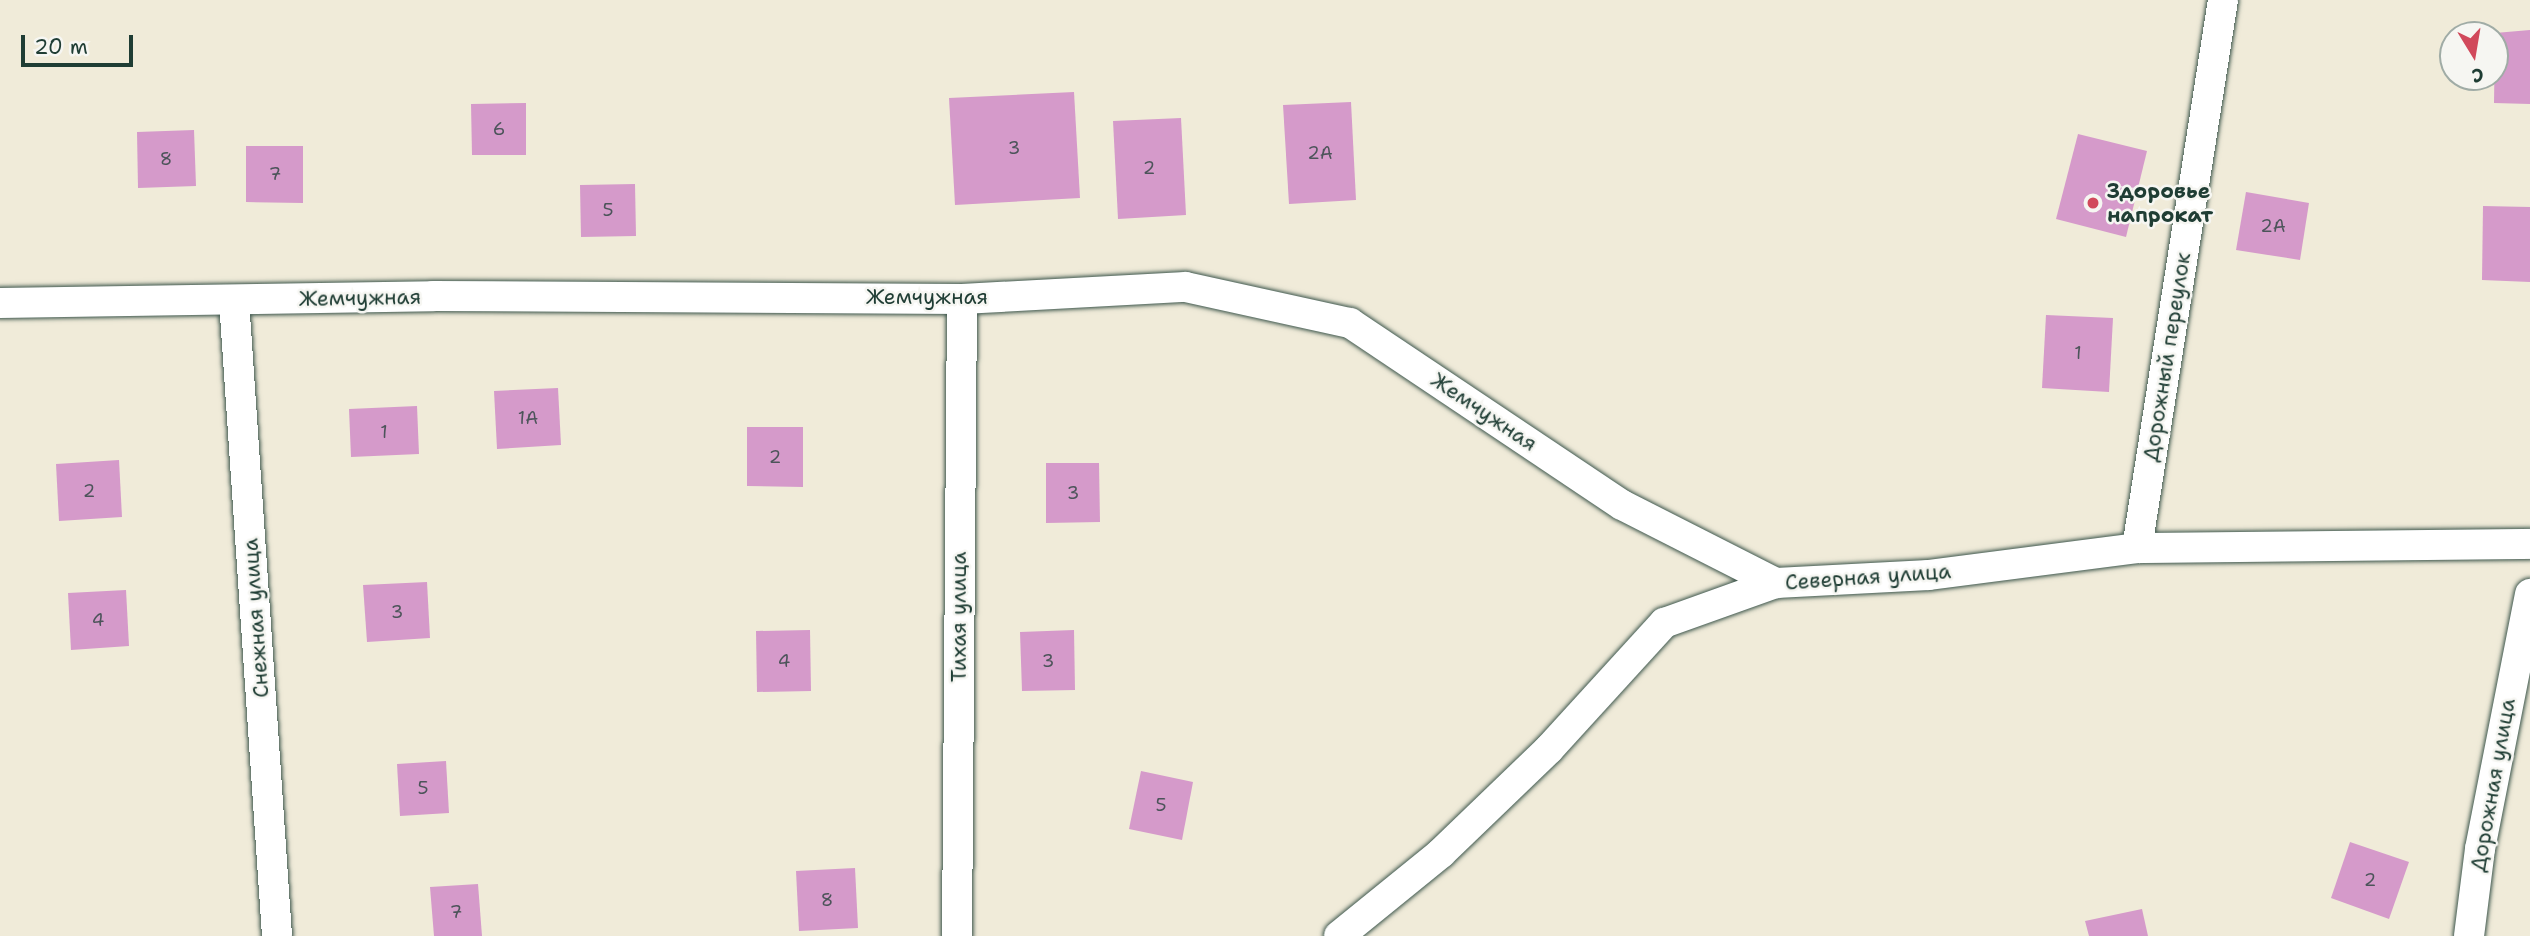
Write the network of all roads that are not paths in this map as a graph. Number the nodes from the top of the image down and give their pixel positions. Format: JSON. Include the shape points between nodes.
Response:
{"nodes":[{"id":1,"x":2223,"y":0,"type":"edge"},
{"id":2,"x":962,"y":299,"type":"junction"},
{"id":3,"x":234,"y":300,"type":"junction"},
{"id":4,"x":0,"y":303,"type":"edge"},
{"id":5,"x":2530,"y":544,"type":"edge"},
{"id":6,"x":2137,"y":548,"type":"junction"},
{"id":7,"x":1776,"y":583,"type":"junction"},
{"id":8,"x":2530,"y":594,"type":"edge"},
{"id":9,"x":277,"y":936,"type":"edge"},
{"id":10,"x":957,"y":936,"type":"edge"},
{"id":11,"x":1339,"y":936,"type":"edge"},
{"id":12,"x":2469,"y":936,"type":"edge"}],
"edges":[{"from":1,"to":6,"type":"street","name":"Дорожный переулок"},
{"from":2,"to":3,"type":"street","name":"Жемчужная","via":[[433,296]]},
{"from":2,"to":7,"type":"street","name":"Жемчужная","via":[[1186,288],[1350,323],[1622,505]]},
{"from":2,"to":10,"type":"street","name":"Тихая улица"},
{"from":3,"to":4,"type":"street","name":"Жемчужная"},
{"from":3,"to":9,"type":"street","name":"Снежная улица"},
{"from":5,"to":6,"type":"street","name":"Северная улица"},
{"from":6,"to":7,"type":"street","name":"Северная улица","via":[[1929,575]]},
{"from":7,"to":11,"type":"street","name":"Северная улица","via":[[1664,623],[1549,749],[1441,853]]},
{"from":8,"to":12,"type":"street","name":"Дорожная улица","via":[[2480,849]]}]}
